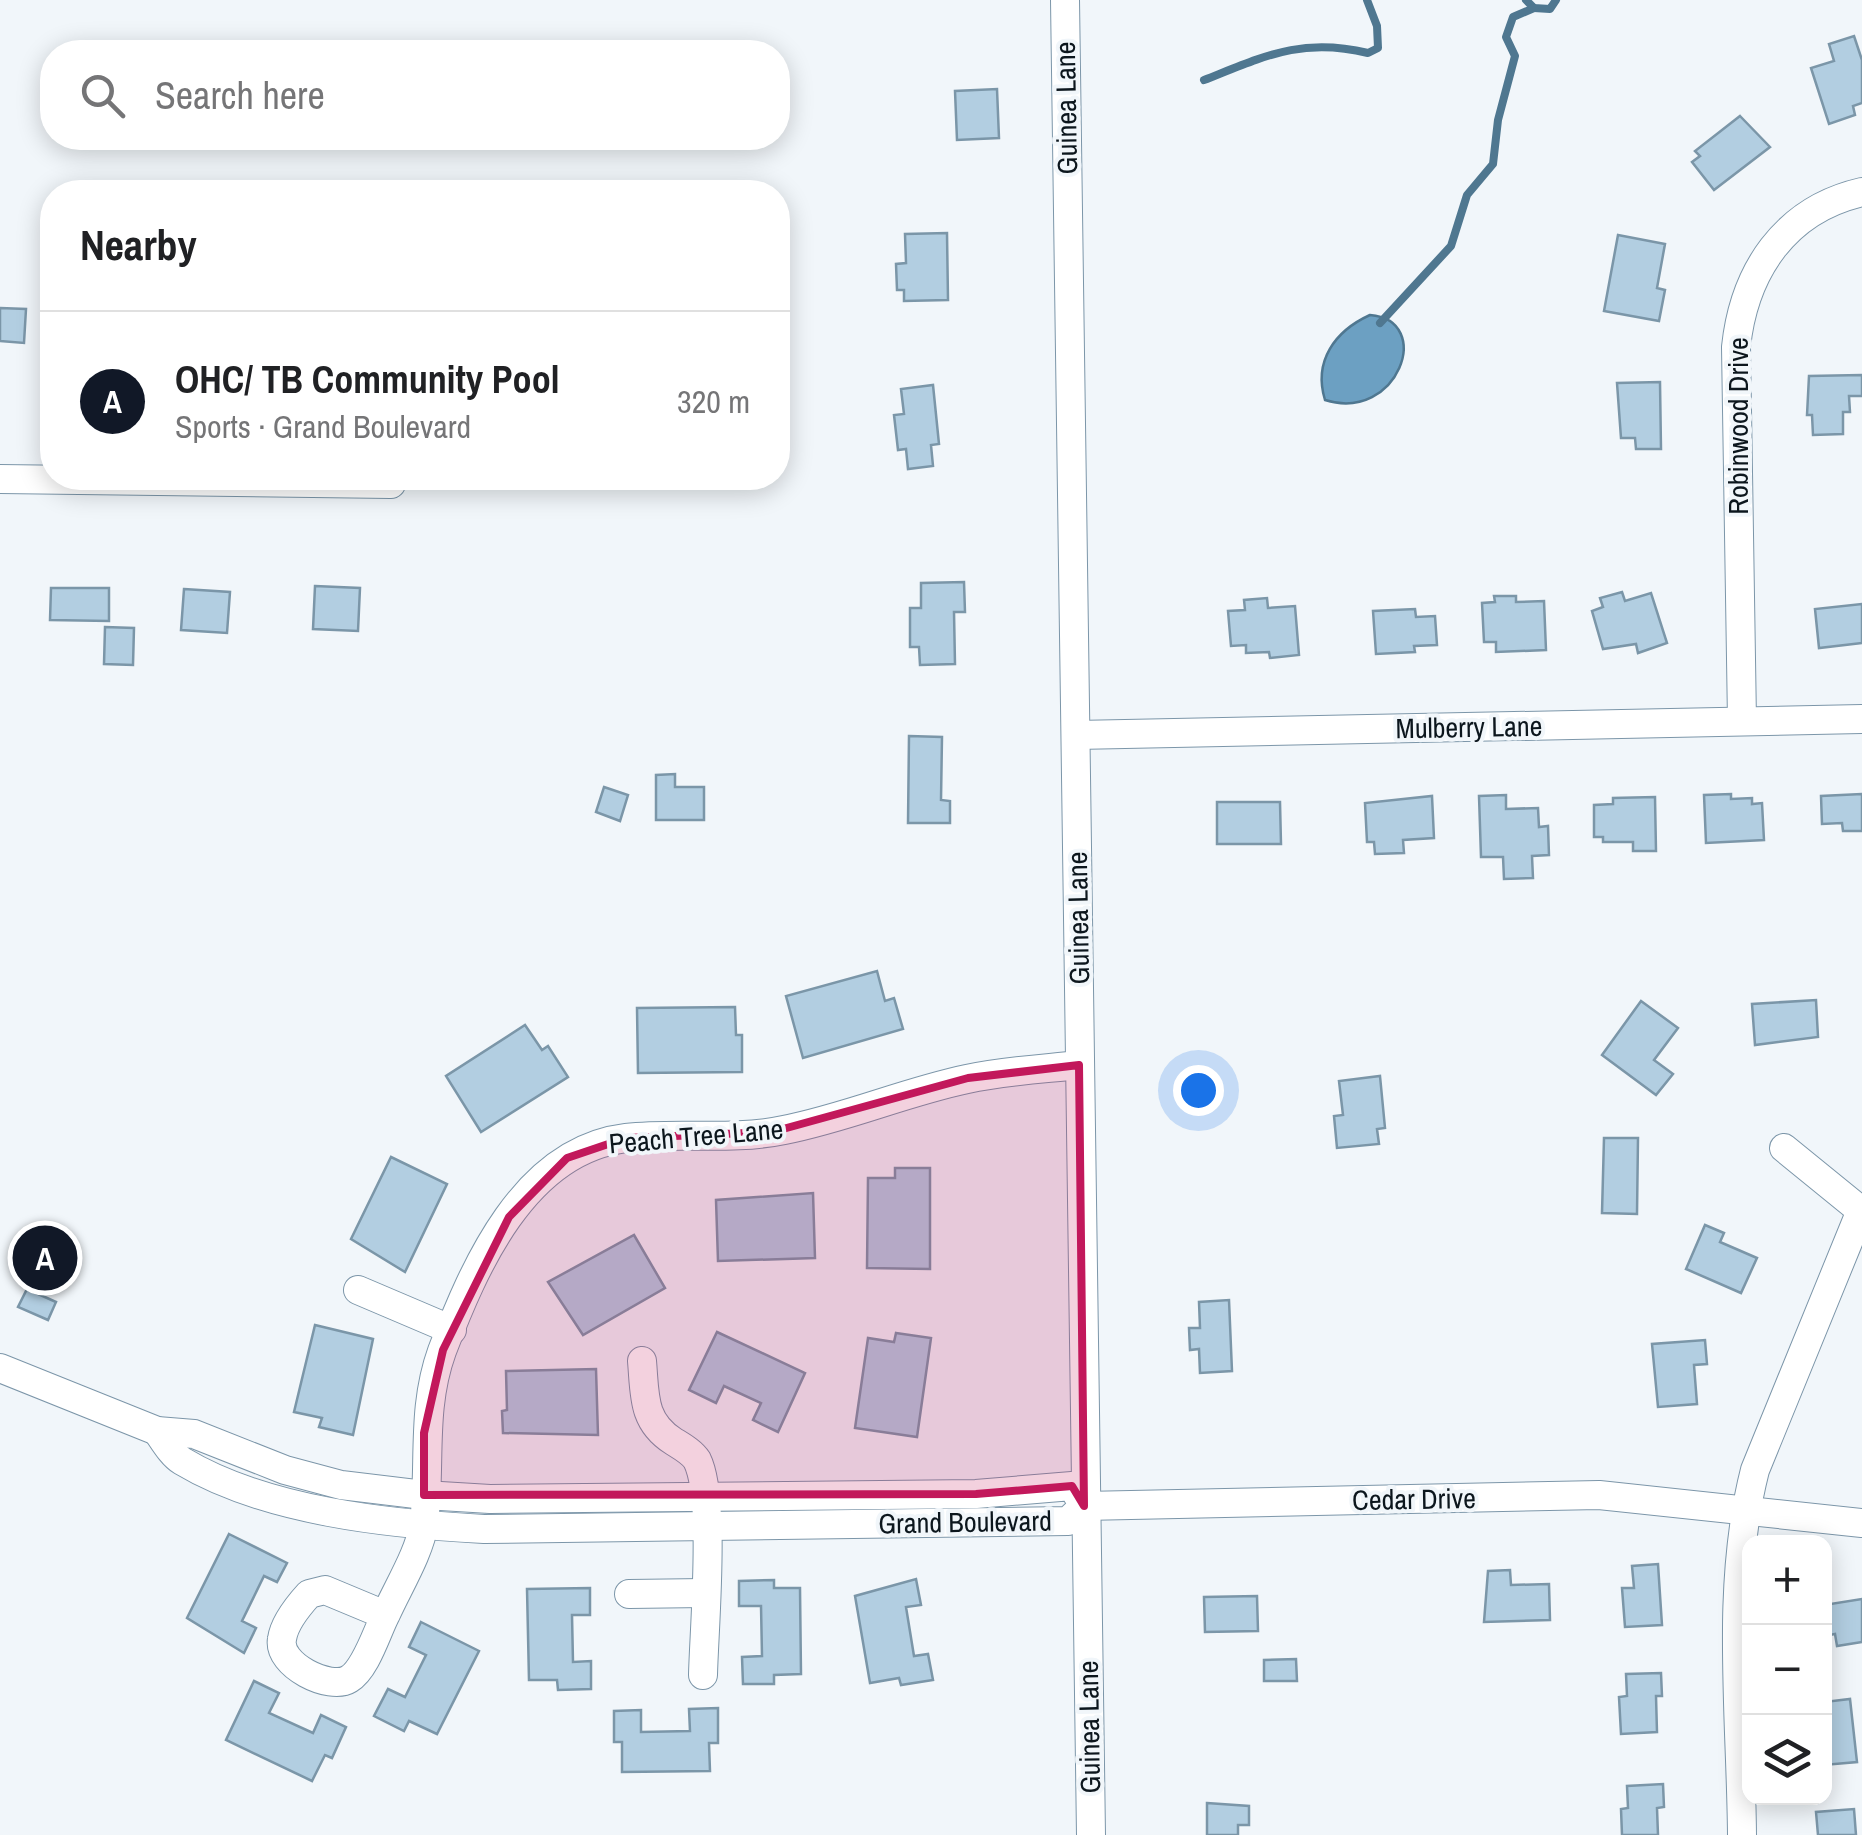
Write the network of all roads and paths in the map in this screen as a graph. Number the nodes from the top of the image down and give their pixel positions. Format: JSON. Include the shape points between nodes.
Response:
{"nodes":[{"id":1,"x":1064,"y":0,"type":"edge"},
{"id":2,"x":1862,"y":192,"type":"edge"},
{"id":3,"x":0,"y":478,"type":"edge"},
{"id":4,"x":40,"y":479,"type":"edge"},
{"id":5,"x":1862,"y":719,"type":"edge"},
{"id":6,"x":1742,"y":721,"type":"junction"},
{"id":7,"x":1076,"y":734,"type":"junction"},
{"id":8,"x":1080,"y":1065,"type":"junction"},
{"id":9,"x":1784,"y":1148,"type":"dead end"},
{"id":10,"x":1861,"y":1209,"type":"edge"},
{"id":11,"x":358,"y":1290,"type":"dead end"},
{"id":12,"x":452,"y":1330,"type":"junction"},
{"id":13,"x":642,"y":1361,"type":"dead end"},
{"id":14,"x":0,"y":1368,"type":"edge"},
{"id":15,"x":157,"y":1431,"type":"junction"},
{"id":16,"x":424,"y":1495,"type":"junction"},
{"id":17,"x":704,"y":1497,"type":"junction"},
{"id":18,"x":1084,"y":1506,"type":"junction"},
{"id":19,"x":944,"y":1508,"type":"junction"},
{"id":20,"x":1744,"y":1511,"type":"junction"},
{"id":21,"x":1862,"y":1523,"type":"edge"},
{"id":22,"x":424,"y":1526,"type":"junction"},
{"id":23,"x":705,"y":1527,"type":"junction"},
{"id":24,"x":704,"y":1593,"type":"junction"},
{"id":25,"x":629,"y":1594,"type":"dead end"},
{"id":26,"x":385,"y":1615,"type":"dead end"},
{"id":27,"x":703,"y":1675,"type":"dead end"},
{"id":28,"x":1091,"y":1835,"type":"edge"},
{"id":29,"x":1742,"y":1835,"type":"edge"}],
"edges":[{"from":1,"to":7,"type":"street","name":"Guinea Lane"},
{"from":2,"to":6,"type":"street","name":"Robinwood Drive","via":[[1825,204],[1773,245],[1739,315]]},
{"from":3,"to":4,"type":"street"},
{"from":5,"to":6,"type":"street","name":"Mulberry Lane"},
{"from":6,"to":7,"type":"street","name":"Mulberry Lane"},
{"from":7,"to":8,"type":"street","name":"Guinea Lane"},
{"from":8,"to":12,"type":"street","name":"Peach Tree Lane","via":[[968,1078],[772,1132],[600,1144],[567,1158],[525,1196]]},
{"from":8,"to":18,"type":"street","name":"Guinea Lane"},
{"from":9,"to":10,"type":"street"},
{"from":10,"to":20,"type":"street","via":[[1754,1470]]},
{"from":11,"to":12,"type":"street"},
{"from":12,"to":16,"type":"street","name":"Peach Tree Lane","via":[[424,1433]]},
{"from":13,"to":17,"type":"street","via":[[646,1415],[696,1458]]},
{"from":14,"to":15,"type":"street","name":"Grand Boulevard"},
{"from":15,"to":16,"type":"street","name":"Grand Boulevard","via":[[194,1434],[342,1485]]},
{"from":15,"to":22,"type":"street","name":"Grand Boulevard","via":[[179,1460],[248,1488],[307,1507]]},
{"from":16,"to":17,"type":"street","name":"Grand Boulevard"},
{"from":16,"to":22,"type":"street","name":"Peach Tree Lane"},
{"from":17,"to":19,"type":"street","name":"Grand Boulevard"},
{"from":17,"to":23,"type":"street"},
{"from":18,"to":19,"type":"street","name":"Grand Boulevard","via":[[1072,1486]]},
{"from":18,"to":20,"type":"street","name":"Cedar Drive","via":[[1599,1496]]},
{"from":18,"to":28,"type":"street","name":"Guinea Lane"},
{"from":19,"to":23,"type":"street","name":"Grand Boulevard"},
{"from":20,"to":21,"type":"street","name":"Cedar Drive"},
{"from":20,"to":29,"type":"street"},
{"from":22,"to":23,"type":"street","name":"Grand Boulevard"},
{"from":22,"to":26,"type":"street"},
{"from":23,"to":24,"type":"street"},
{"from":24,"to":25,"type":"street"},
{"from":24,"to":27,"type":"street"}]}
